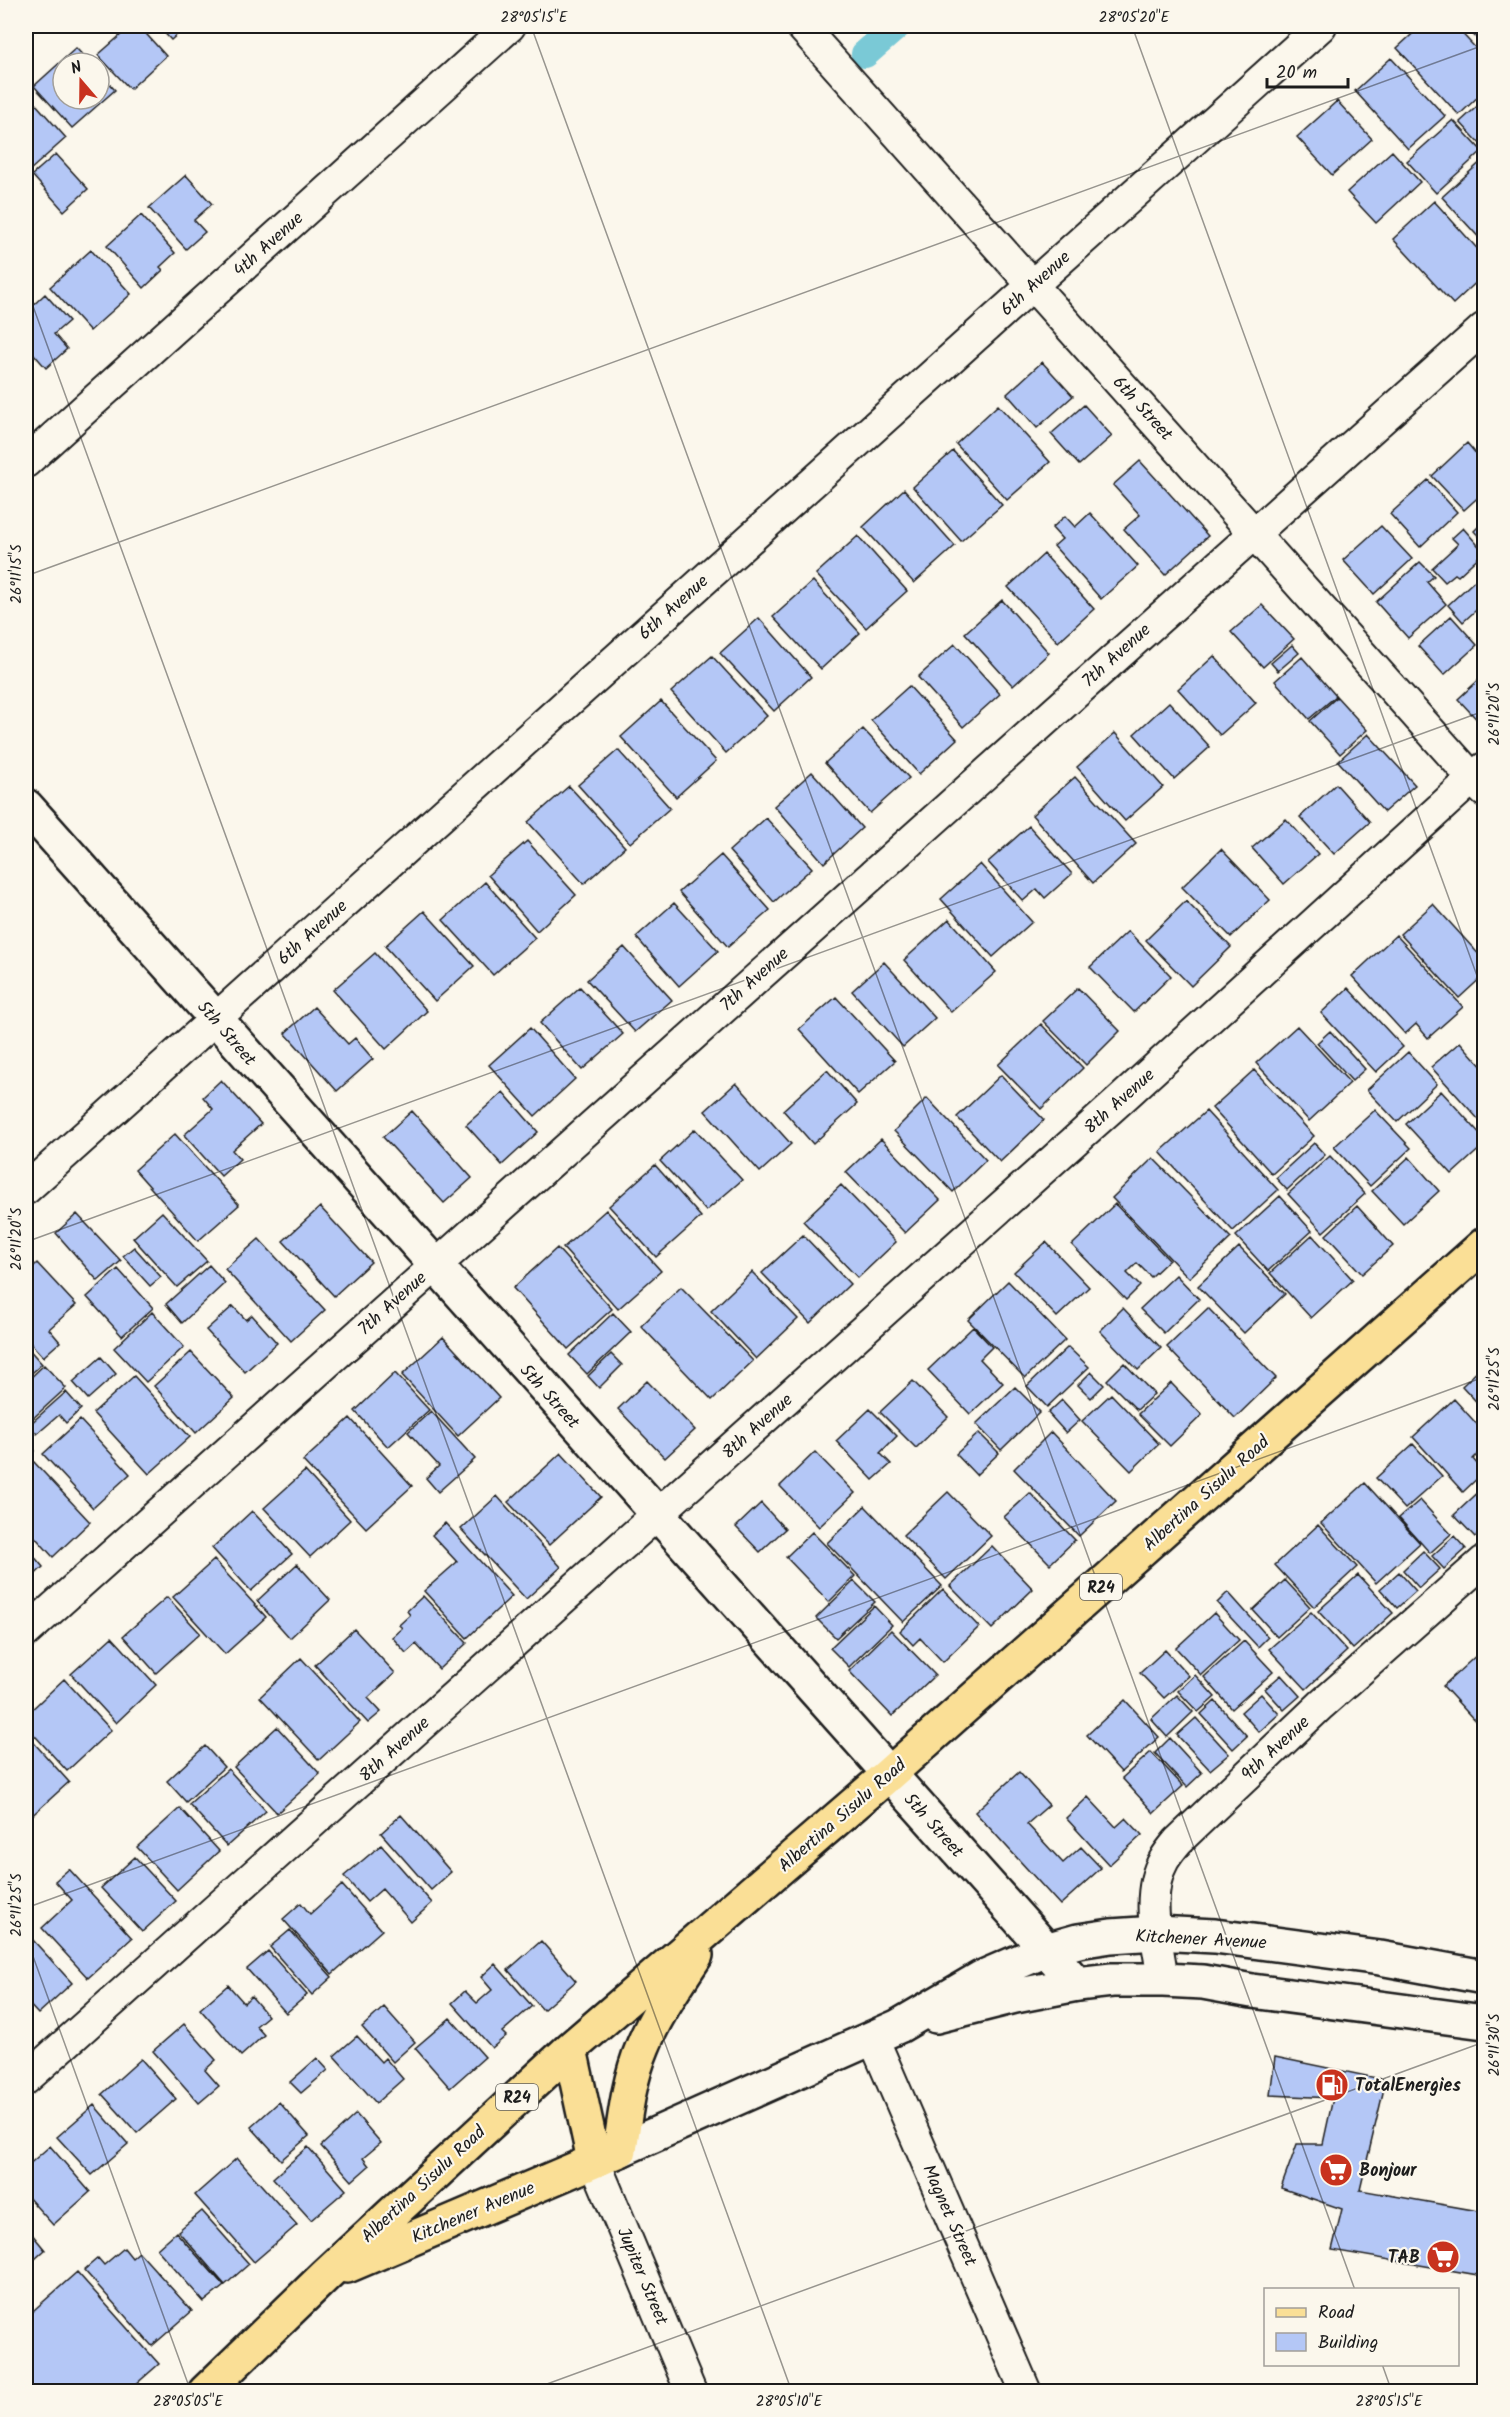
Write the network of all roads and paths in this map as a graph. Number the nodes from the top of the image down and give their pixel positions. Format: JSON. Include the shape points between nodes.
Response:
{"nodes":[{"id":1,"x":510,"y":26,"type":"edge"},
{"id":2,"x":801,"y":26,"type":"edge"},
{"id":3,"x":1321,"y":26,"type":"edge"},
{"id":4,"x":1033,"y":285,"type":"junction"},
{"id":5,"x":1485,"y":328,"type":"edge"},
{"id":6,"x":26,"y":462,"type":"edge"},
{"id":7,"x":1254,"y":532,"type":"junction"},
{"id":8,"x":1481,"y":779,"type":"edge"},
{"id":9,"x":26,"y":806,"type":"edge"},
{"id":10,"x":215,"y":1020,"type":"junction"},
{"id":11,"x":26,"y":1189,"type":"edge"},
{"id":12,"x":1485,"y":1245,"type":"edge"},
{"id":13,"x":434,"y":1266,"type":"junction"},
{"id":14,"x":657,"y":1515,"type":"junction"},
{"id":15,"x":1485,"y":1561,"type":"edge"},
{"id":16,"x":26,"y":1632,"type":"edge"},
{"id":17,"x":888,"y":1775,"type":"junction"},
{"id":18,"x":715,"y":1926,"type":"junction"},
{"id":19,"x":1156,"y":1933,"type":"junction"},
{"id":20,"x":1046,"y":1950,"type":"junction"},
{"id":21,"x":1485,"y":1977,"type":"edge"},
{"id":22,"x":1163,"y":1980,"type":"junction"},
{"id":23,"x":1077,"y":1984,"type":"junction"},
{"id":24,"x":1485,"y":2022,"type":"edge"},
{"id":25,"x":886,"y":2032,"type":"junction"},
{"id":26,"x":570,"y":2049,"type":"junction"},
{"id":27,"x":26,"y":2079,"type":"edge"},
{"id":28,"x":607,"y":2155,"type":"junction"},
{"id":29,"x":326,"y":2275,"type":"junction"},
{"id":30,"x":204,"y":2391,"type":"edge"},
{"id":31,"x":691,"y":2391,"type":"edge"},
{"id":32,"x":1026,"y":2391,"type":"edge"}],
"edges":[{"from":1,"to":6,"type":"street","name":"4th Avenue"},
{"from":2,"to":4,"type":"street","name":"6th Street"},
{"from":3,"to":4,"type":"street","name":"6th Avenue"},
{"from":4,"to":7,"type":"street","name":"6th Street"},
{"from":4,"to":10,"type":"street","name":"6th Avenue"},
{"from":5,"to":7,"type":"street","name":"7th Avenue"},
{"from":7,"to":8,"type":"street","name":"6th Street"},
{"from":7,"to":13,"type":"street","name":"7th Avenue"},
{"from":8,"to":14,"type":"street","name":"8th Avenue"},
{"from":9,"to":10,"type":"street","name":"5th Street"},
{"from":10,"to":11,"type":"street","name":"6th Avenue"},
{"from":10,"to":13,"type":"street","name":"5th Street"},
{"from":12,"to":17,"type":"main road","name":"Albertina Sisulu Road","number":"R24"},
{"from":13,"to":14,"type":"street","name":"5th Street"},
{"from":13,"to":16,"type":"street","name":"7th Avenue"},
{"from":14,"to":17,"type":"street","name":"5th Street"},
{"from":14,"to":27,"type":"street","name":"8th Avenue"},
{"from":15,"to":19,"type":"street","name":"9th Avenue","via":[[1321,1705],[1178,1841],[1163,1861],[1156,1880]]},
{"from":17,"to":18,"type":"main road","name":"Albertina Sisulu Road","number":"R24"},
{"from":17,"to":20,"type":"street","name":"5th Street"},
{"from":18,"to":26,"type":"main road","name":"Albertina Sisulu Road","number":"R24"},
{"from":18,"to":28,"type":"main road","number":"R24","via":[[667,1999],[643,2046]]},
{"from":19,"to":20,"type":"street","name":"Kitchener Avenue","via":[[1100,1937]]},
{"from":19,"to":21,"type":"street","name":"Kitchener Avenue","via":[[1279,1943]]},
{"from":19,"to":22,"type":"street","name":"9th Avenue"},
{"from":20,"to":23,"type":"street","name":"5th Street"},
{"from":20,"to":25,"type":"street","name":"Kitchener Avenue","via":[[981,1978]]},
{"from":22,"to":23,"type":"street","name":"Kitchener Avenue"},
{"from":22,"to":24,"type":"street","name":"Kitchener Avenue","via":[[1203,1982]]},
{"from":23,"to":25,"type":"street","name":"Kitchener Avenue","via":[[1015,1996]]},
{"from":25,"to":28,"type":"street","name":"Kitchener Avenue"},
{"from":25,"to":32,"type":"street","name":"Magnet Street"},
{"from":26,"to":28,"type":"main road"},
{"from":26,"to":29,"type":"main road","name":"Albertina Sisulu Road","number":"R24"},
{"from":28,"to":29,"type":"main road","name":"Kitchener Avenue","number":"R24"},
{"from":28,"to":31,"type":"street","name":"Jupiter Street"},
{"from":29,"to":30,"type":"main road","name":"Albertina Sisulu Road","number":"R24"}]}
